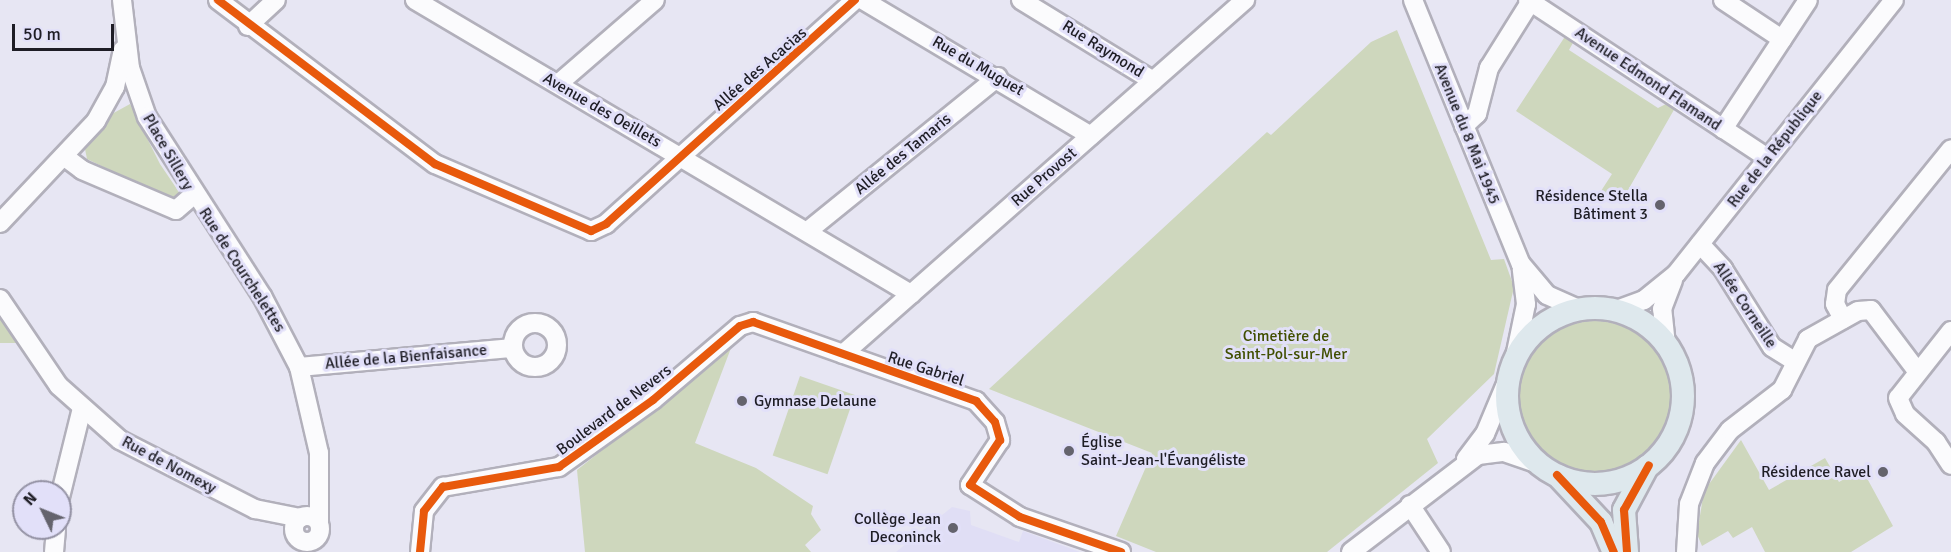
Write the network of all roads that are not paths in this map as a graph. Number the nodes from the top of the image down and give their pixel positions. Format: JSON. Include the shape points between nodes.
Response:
{"nodes":[{"id":1,"x":122,"y":0,"type":"edge"},
{"id":2,"x":218,"y":0,"type":"edge"},
{"id":3,"x":276,"y":0,"type":"edge"},
{"id":4,"x":415,"y":0,"type":"edge"},
{"id":5,"x":655,"y":0,"type":"edge"},
{"id":6,"x":855,"y":0,"type":"edge"},
{"id":7,"x":863,"y":0,"type":"edge"},
{"id":8,"x":1022,"y":0,"type":"edge"},
{"id":9,"x":1245,"y":0,"type":"edge"},
{"id":10,"x":1723,"y":0,"type":"edge"},
{"id":11,"x":1808,"y":0,"type":"edge"},
{"id":12,"x":1887,"y":0,"type":"edge"},
{"id":13,"x":1894,"y":0,"type":"edge"},
{"id":14,"x":1413,"y":1,"type":"edge"},
{"id":15,"x":1529,"y":1,"type":"edge"},
{"id":16,"x":440,"y":5,"type":"edge"},
{"id":17,"x":1873,"y":23,"type":"junction"},
{"id":18,"x":248,"y":26,"type":"junction"},
{"id":19,"x":125,"y":27,"type":"junction"},
{"id":20,"x":1782,"y":39,"type":"junction"},
{"id":21,"x":998,"y":77,"type":"junction"},
{"id":22,"x":1153,"y":81,"type":"junction"},
{"id":23,"x":558,"y":84,"type":"junction"},
{"id":24,"x":1464,"y":126,"type":"junction"},
{"id":25,"x":1723,"y":129,"type":"junction"},
{"id":26,"x":1091,"y":136,"type":"junction"},
{"id":27,"x":1951,"y":149,"type":"edge"},
{"id":28,"x":682,"y":156,"type":"junction"},
{"id":29,"x":65,"y":157,"type":"junction"},
{"id":30,"x":1768,"y":158,"type":"junction"},
{"id":31,"x":193,"y":195,"type":"junction"},
{"id":32,"x":0,"y":223,"type":"edge"},
{"id":33,"x":809,"y":230,"type":"junction"},
{"id":34,"x":1700,"y":244,"type":"junction"},
{"id":35,"x":1521,"y":264,"type":"junction"},
{"id":36,"x":1676,"y":274,"type":"junction"},
{"id":37,"x":911,"y":294,"type":"junction"},
{"id":38,"x":0,"y":299,"type":"edge"},
{"id":39,"x":1581,"y":310,"type":"junction"},
{"id":40,"x":1614,"y":310,"type":"junction"},
{"id":41,"x":1843,"y":319,"type":"junction"},
{"id":42,"x":749,"y":322,"type":"joint"},
{"id":43,"x":1951,"y":331,"type":"edge"},
{"id":44,"x":1666,"y":345,"type":"junction"},
{"id":45,"x":513,"y":348,"type":"dead end"},
{"id":46,"x":843,"y":354,"type":"junction"},
{"id":47,"x":1794,"y":361,"type":"junction"},
{"id":48,"x":299,"y":367,"type":"junction"},
{"id":49,"x":1512,"y":369,"type":"junction"},
{"id":50,"x":1917,"y":371,"type":"junction"},
{"id":51,"x":82,"y":408,"type":"junction"},
{"id":52,"x":1461,"y":465,"type":"junction"},
{"id":53,"x":1649,"y":465,"type":"junction"},
{"id":54,"x":1951,"y":465,"type":"edge"},
{"id":55,"x":1548,"y":469,"type":"junction"},
{"id":56,"x":64,"y":480,"type":"edge"},
{"id":57,"x":1410,"y":505,"type":"junction"},
{"id":58,"x":255,"y":509,"type":"junction"},
{"id":59,"x":300,"y":518,"type":"junction"},
{"id":60,"x":317,"y":537,"type":"edge"},
{"id":61,"x":298,"y":539,"type":"junction"},
{"id":62,"x":420,"y":552,"type":"edge"},
{"id":63,"x":1121,"y":552,"type":"edge"},
{"id":64,"x":1351,"y":552,"type":"edge"},
{"id":65,"x":1441,"y":552,"type":"edge"},
{"id":66,"x":1614,"y":552,"type":"edge"},
{"id":67,"x":1627,"y":552,"type":"edge"},
{"id":68,"x":1686,"y":552,"type":"edge"}],
"edges":[{"from":1,"to":19,"type":"street","name":"Place Sillery"},
{"from":2,"to":18,"type":"street","name":"Allée des Acacias"},
{"from":3,"to":18,"type":"street"},
{"from":4,"to":16,"type":"street","name":"Avenue des Oeillets"},
{"from":5,"to":23,"type":"street"},
{"from":6,"to":28,"type":"street","name":"Allée des Acacias"},
{"from":7,"to":21,"type":"street","name":"Rue du Muguet"},
{"from":8,"to":22,"type":"street","name":"Rue Raymond"},
{"from":9,"to":22,"type":"street","name":"Rue Provost"},
{"from":10,"to":20,"type":"street"},
{"from":11,"to":20,"type":"street"},
{"from":12,"to":17,"type":"street","name":"Rue de la République"},
{"from":13,"to":17,"type":"street","name":"Rue de la République"},
{"from":14,"to":24,"type":"street","name":"Avenue du 8 Mai 1945"},
{"from":15,"to":24,"type":"street","via":[[1489,68],[1476,116]]},
{"from":15,"to":25,"type":"street","name":"Avenue Edmond Flamand"},
{"from":16,"to":23,"type":"street","name":"Avenue des Oeillets"},
{"from":17,"to":30,"type":"street","name":"Rue de la République"},
{"from":18,"to":28,"type":"street","name":"Allée des Acacias","via":[[435,164],[584,230],[603,226]]},
{"from":19,"to":29,"type":"street","via":[[112,95]]},
{"from":19,"to":31,"type":"street","name":"Place Sillery","via":[[130,68],[143,108]]},
{"from":20,"to":25,"type":"street"},
{"from":21,"to":26,"type":"street","name":"Rue du Muguet"},
{"from":21,"to":33,"type":"street","name":"Allée des Tamaris"},
{"from":22,"to":26,"type":"street","name":"Rue Provost"},
{"from":23,"to":28,"type":"street","name":"Avenue des Oeillets"},
{"from":24,"to":35,"type":"street","name":"Avenue du 8 Mai 1945"},
{"from":25,"to":30,"type":"street","name":"Avenue Edmond Flamand"},
{"from":26,"to":37,"type":"street","name":"Rue Provost"},
{"from":27,"to":41,"type":"street","via":[[1838,290],[1835,304]]},
{"from":28,"to":33,"type":"street","name":"Avenue des Oeillets"},
{"from":29,"to":31,"type":"street","name":"Place Sillery","via":[[87,173],[176,210]]},
{"from":29,"to":32,"type":"street"},
{"from":30,"to":34,"type":"street","name":"Rue de la République"},
{"from":31,"to":48,"type":"street","name":"Rue de Courchelettes","via":[[262,296]]},
{"from":33,"to":37,"type":"street","name":"Avenue des Oeillets"},
{"from":34,"to":36,"type":"street","name":"Rue de la République"},
{"from":34,"to":47,"type":"street","name":"Allée Corneille","via":[[1723,269],[1772,347]]},
{"from":35,"to":39,"type":"street","name":"Avenue du 8 Mai 1945","via":[[1548,295]]},
{"from":35,"to":49,"type":"street","name":"Avenue du 8 Mai 1945","via":[[1526,304]]},
{"from":36,"to":40,"type":"street","name":"Rue de la République","via":[[1644,300]]},
{"from":36,"to":44,"type":"street","name":"Rue de la République","via":[[1662,309]]},
{"from":37,"to":46,"type":"street","name":"Rue Provost"},
{"from":38,"to":51,"type":"street","name":"Rue de Nomexy","via":[[48,372]]},
{"from":39,"to":40,"type":"main road"},
{"from":39,"to":49,"type":"main road","via":[[1539,328]]},
{"from":40,"to":44,"type":"main road","via":[[1647,325]]},
{"from":41,"to":47,"type":"street","via":[[1805,342]]},
{"from":41,"to":50,"type":"street","via":[[1861,309],[1877,313]]},
{"from":42,"to":46,"type":"street","name":"Rue Gabriel"},
{"from":42,"to":62,"type":"street","name":"Boulevard de Nevers","via":[[566,463],[540,474],[467,480],[443,487],[423,512]]},
{"from":43,"to":50,"type":"street"},
{"from":44,"to":53,"type":"main road","via":[[1679,371],[1682,408],[1671,440]]},
{"from":45,"to":48,"type":"street","name":"Allée de la Bienfaisance"},
{"from":46,"to":63,"type":"street","name":"Rue Gabriel","via":[[976,401],[995,422],[1000,440],[970,485],[1020,517]]},
{"from":47,"to":68,"type":"street","via":[[1782,390],[1730,430],[1705,463],[1689,504]]},
{"from":48,"to":60,"type":"street","name":"Rue de Courchelettes","via":[[319,453]]},
{"from":49,"to":52,"type":"street","via":[[1485,434]]},
{"from":49,"to":55,"type":"main road","via":[[1511,423]]},
{"from":50,"to":54,"type":"street","via":[[1900,392],[1899,404]]},
{"from":51,"to":56,"type":"street"},
{"from":51,"to":58,"type":"street","name":"Rue de Nomexy","via":[[144,455]]},
{"from":52,"to":55,"type":"street","via":[[1497,452]]},
{"from":52,"to":57,"type":"street"},
{"from":53,"to":55,"type":"main road","via":[[1602,483]]},
{"from":53,"to":67,"type":"main road","via":[[1624,510]]},
{"from":55,"to":66,"type":"main road","via":[[1600,522]]},
{"from":57,"to":64,"type":"street"},
{"from":57,"to":65,"type":"street"},
{"from":58,"to":59,"type":"street","name":"Rue de Nomexy"},
{"from":58,"to":61,"type":"street","name":"Rue de Nomexy"},
{"from":59,"to":60,"type":"street","name":"Rue de Nomexy"},
{"from":59,"to":61,"type":"street","via":[[294,528]]},
{"from":60,"to":61,"type":"street"}]}
